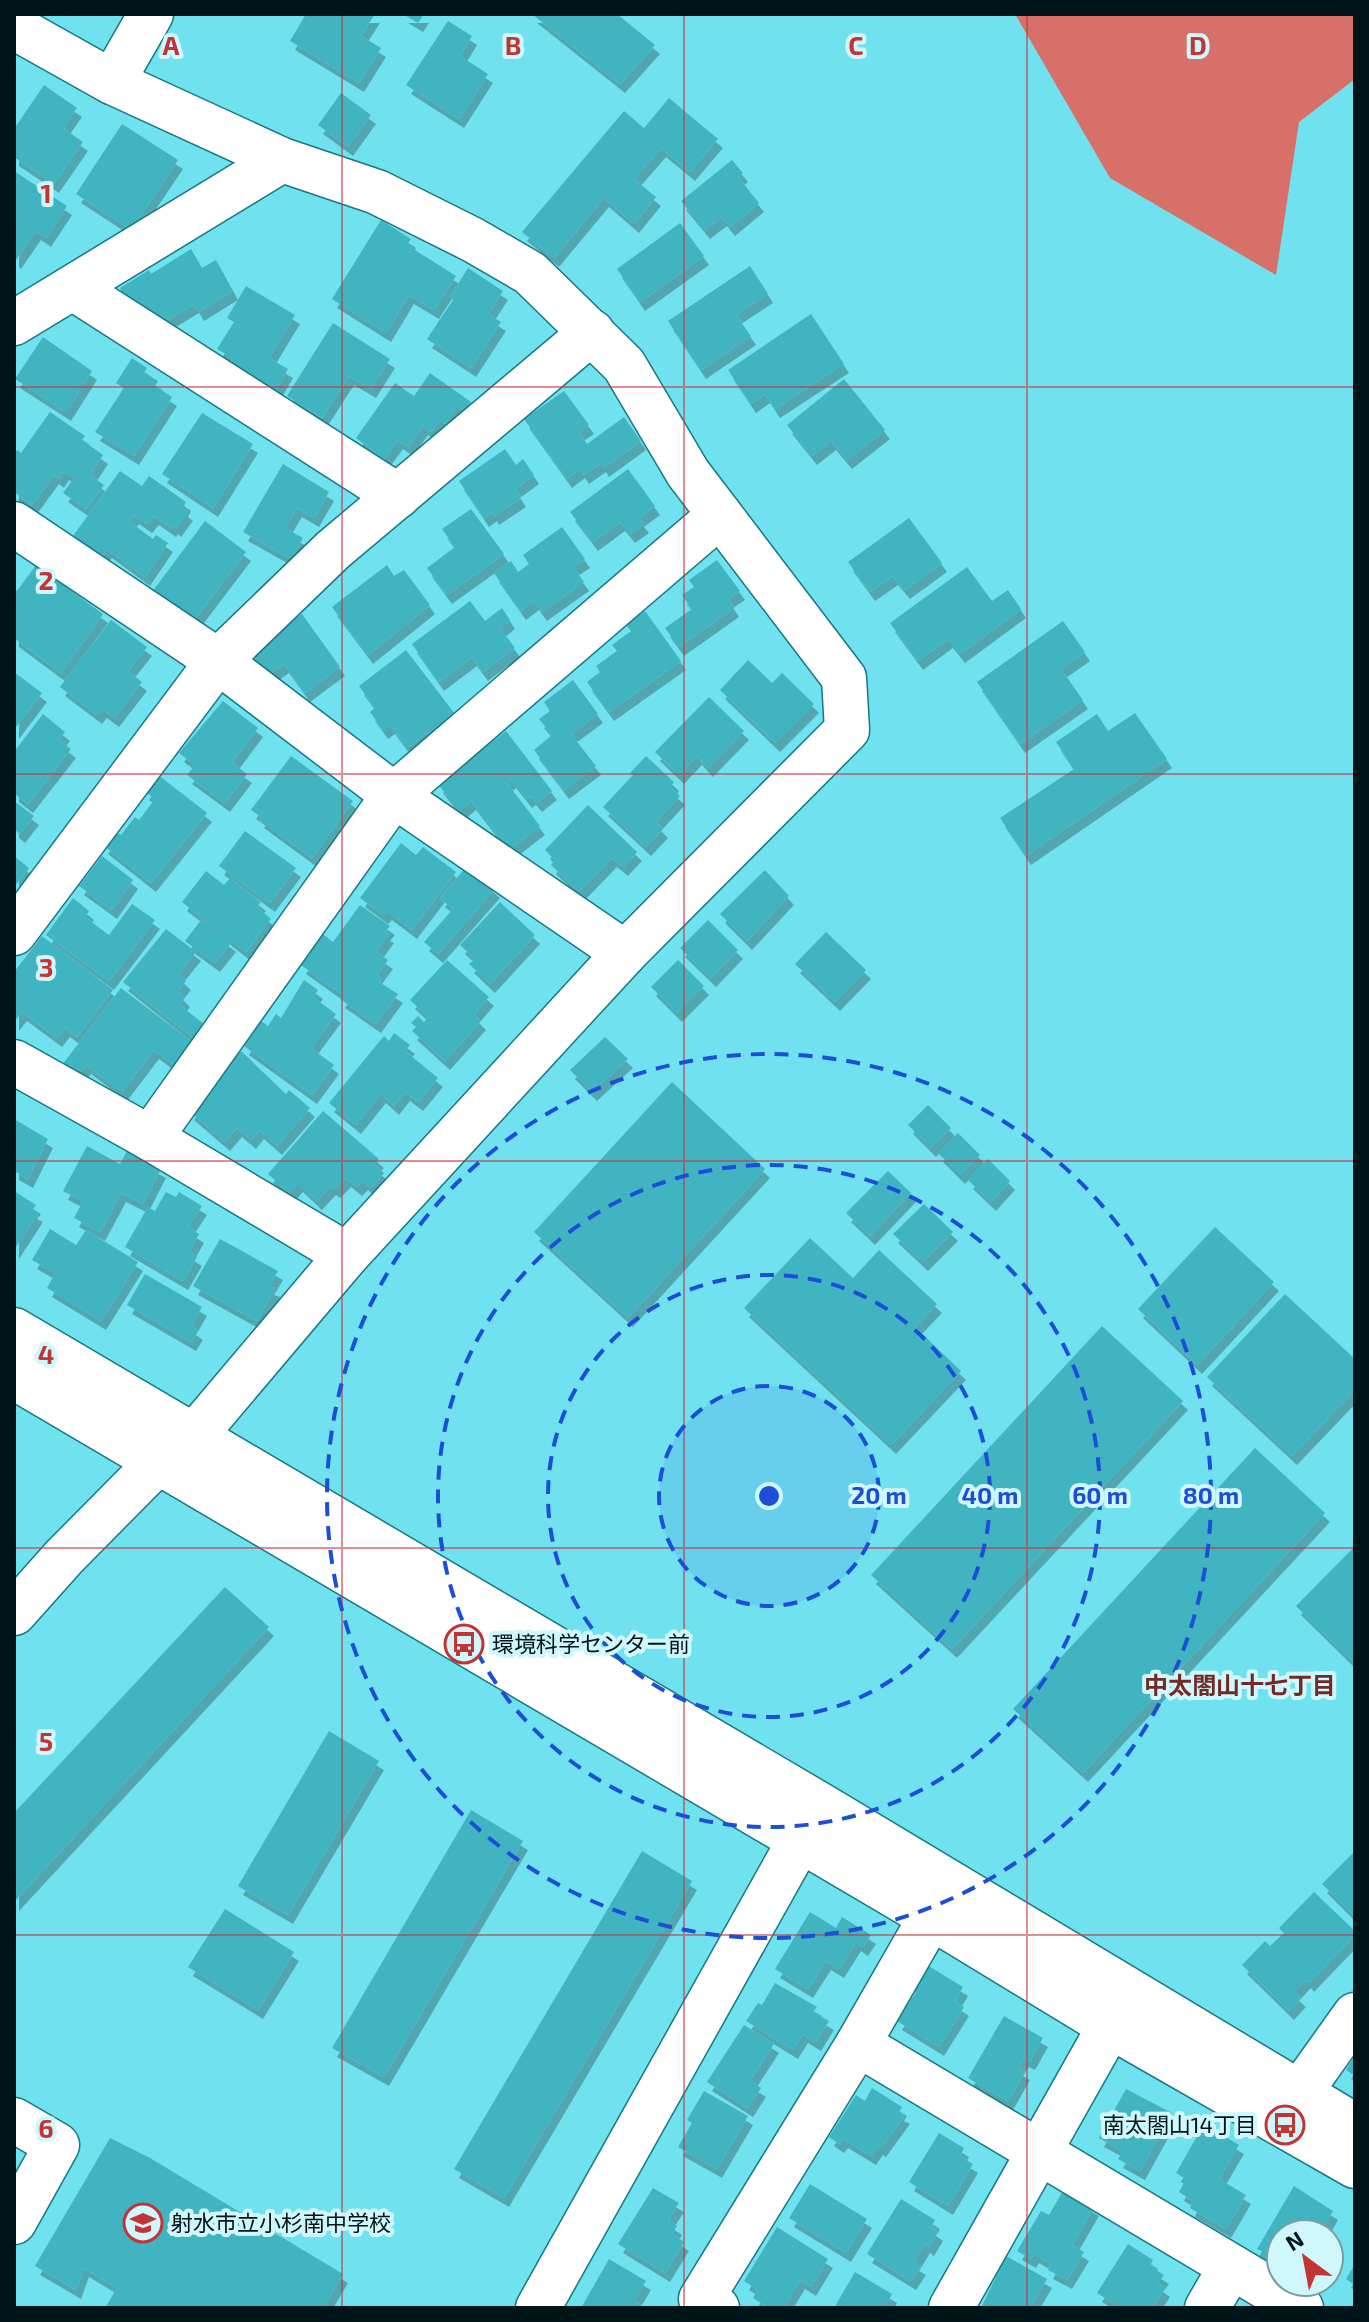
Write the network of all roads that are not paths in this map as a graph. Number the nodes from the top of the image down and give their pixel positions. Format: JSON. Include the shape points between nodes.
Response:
{"nodes":[{"id":1,"x":151,"y":14,"type":"edge"},
{"id":2,"x":14,"y":27,"type":"edge"},
{"id":3,"x":112,"y":82,"type":"junction"},
{"id":4,"x":282,"y":160,"type":"junction"},
{"id":5,"x":73,"y":288,"type":"junction"},
{"id":6,"x":14,"y":323,"type":"edge"},
{"id":7,"x":592,"y":332,"type":"junction"},
{"id":8,"x":398,"y":496,"type":"junction"},
{"id":9,"x":720,"y":515,"type":"junction"},
{"id":10,"x":17,"y":533,"type":"edge"},
{"id":11,"x":218,"y":661,"type":"junction"},
{"id":12,"x":394,"y":795,"type":"junction"},
{"id":13,"x":14,"y":933,"type":"edge"},
{"id":14,"x":625,"y":953,"type":"junction"},
{"id":15,"x":14,"y":1062,"type":"edge"},
{"id":16,"x":150,"y":1138,"type":"junction"},
{"id":17,"x":347,"y":1255,"type":"junction"},
{"id":18,"x":14,"y":1330,"type":"edge"},
{"id":19,"x":14,"y":1377,"type":"edge"},
{"id":20,"x":194,"y":1436,"type":"junction"},
{"id":21,"x":159,"y":1461,"type":"junction"},
{"id":22,"x":14,"y":1613,"type":"edge"},
{"id":23,"x":800,"y":1840,"type":"junction"},
{"id":24,"x":931,"y":1917,"type":"junction"},
{"id":25,"x":1355,"y":2015,"type":"edge"},
{"id":26,"x":1110,"y":2026,"type":"junction"},
{"id":27,"x":858,"y":2044,"type":"junction"},
{"id":28,"x":1300,"y":2092,"type":"junction"},
{"id":29,"x":14,"y":2120,"type":"edge"},
{"id":30,"x":1355,"y":2126,"type":"edge"},
{"id":31,"x":1041,"y":2152,"type":"junction"},
{"id":32,"x":1355,"y":2166,"type":"edge"},
{"id":33,"x":14,"y":2222,"type":"edge"},
{"id":34,"x":1231,"y":2267,"type":"junction"},
{"id":35,"x":538,"y":2308,"type":"edge"},
{"id":36,"x":717,"y":2308,"type":"edge"},
{"id":37,"x":951,"y":2308,"type":"edge"},
{"id":38,"x":1207,"y":2308,"type":"edge"},
{"id":39,"x":1301,"y":2308,"type":"edge"}],
"edges":[{"from":1,"to":3,"type":"street"},
{"from":2,"to":3,"type":"street"},
{"from":3,"to":4,"type":"street"},
{"from":4,"to":5,"type":"street"},
{"from":4,"to":7,"type":"street","via":[[377,192],[473,240],[530,273]]},
{"from":5,"to":6,"type":"street"},
{"from":5,"to":8,"type":"street"},
{"from":7,"to":8,"type":"street"},
{"from":7,"to":9,"type":"street","via":[[624,365],[688,473]]},
{"from":8,"to":11,"type":"street","via":[[333,550]]},
{"from":9,"to":12,"type":"street"},
{"from":9,"to":14,"type":"street","via":[[844,678],[847,730]]},
{"from":10,"to":11,"type":"street"},
{"from":11,"to":12,"type":"street"},
{"from":11,"to":13,"type":"street"},
{"from":12,"to":14,"type":"street"},
{"from":12,"to":16,"type":"street"},
{"from":14,"to":17,"type":"street"},
{"from":15,"to":16,"type":"street"},
{"from":16,"to":17,"type":"street"},
{"from":17,"to":20,"type":"street"},
{"from":18,"to":20,"type":"street"},
{"from":19,"to":21,"type":"street"},
{"from":20,"to":21,"type":"street"},
{"from":20,"to":28,"type":"street"},
{"from":21,"to":22,"type":"street"},
{"from":21,"to":23,"type":"street"},
{"from":23,"to":24,"type":"street"},
{"from":23,"to":35,"type":"street"},
{"from":24,"to":26,"type":"street"},
{"from":24,"to":27,"type":"street"},
{"from":25,"to":28,"type":"street"},
{"from":26,"to":31,"type":"street"},
{"from":26,"to":32,"type":"street"},
{"from":27,"to":31,"type":"street"},
{"from":27,"to":36,"type":"street","via":[[701,2299]]},
{"from":28,"to":30,"type":"street"},
{"from":29,"to":33,"type":"street","via":[[57,2145]]},
{"from":31,"to":34,"type":"street"},
{"from":31,"to":37,"type":"street"},
{"from":34,"to":38,"type":"street"},
{"from":34,"to":39,"type":"street"}]}
